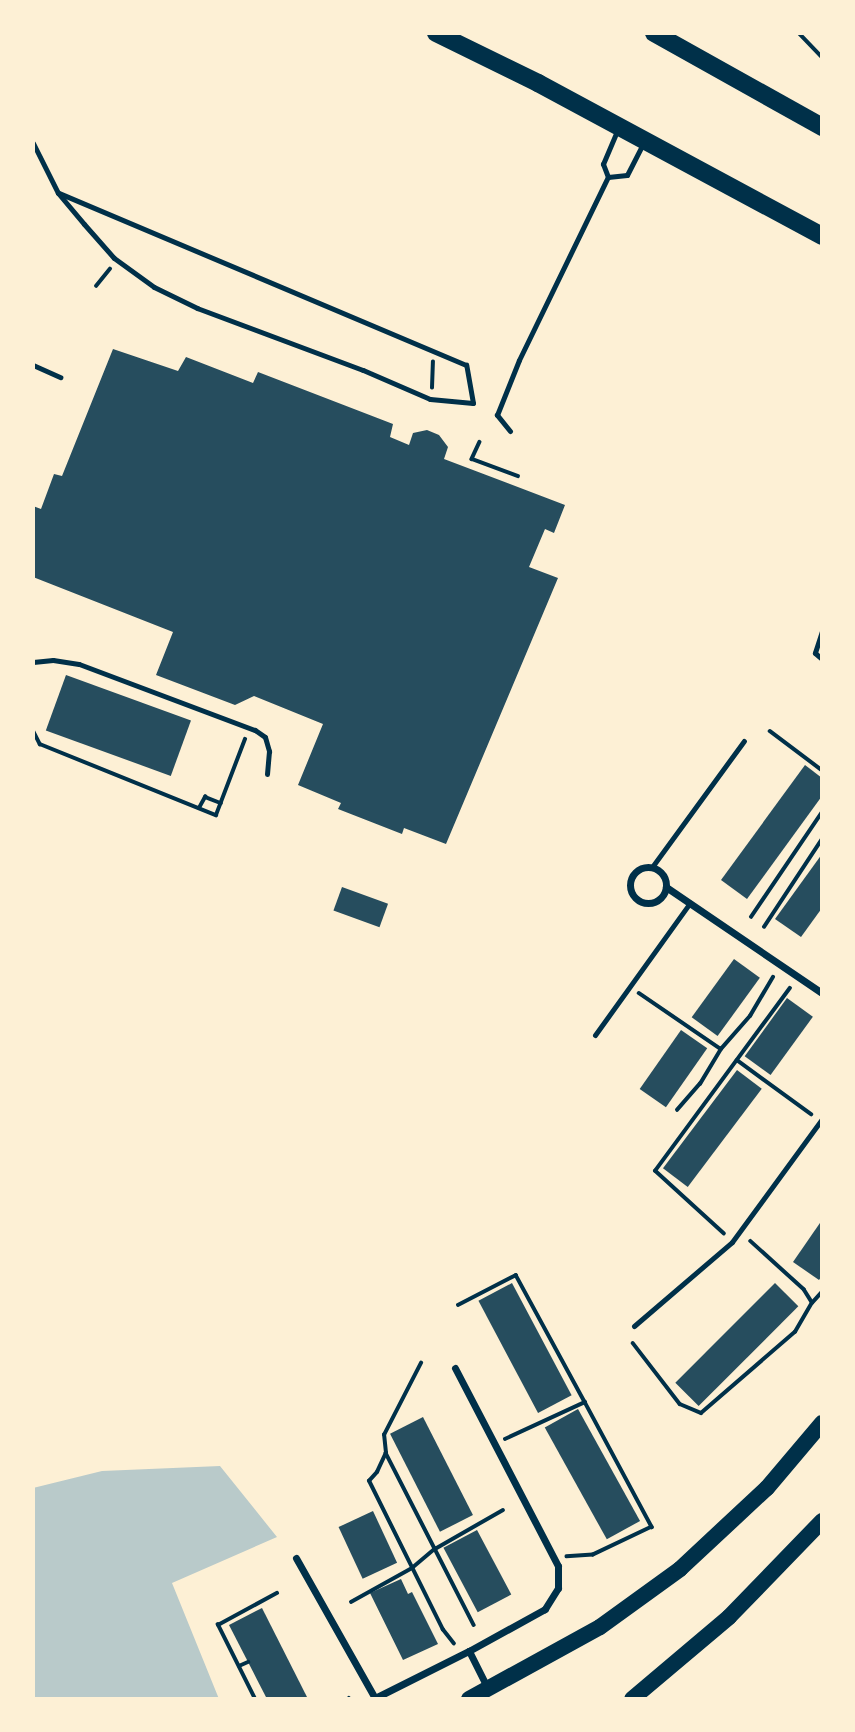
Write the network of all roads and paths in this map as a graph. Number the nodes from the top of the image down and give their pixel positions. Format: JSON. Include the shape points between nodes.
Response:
{"nodes":[{"id":1,"x":436,"y":33,"type":"edge"},
{"id":2,"x":654,"y":33,"type":"edge"},
{"id":3,"x":799,"y":33,"type":"edge"},
{"id":4,"x":822,"y":57,"type":"edge"},
{"id":5,"x":822,"y":127,"type":"edge"},
{"id":6,"x":619,"y":129,"type":"junction"},
{"id":7,"x":644,"y":141,"type":"junction"},
{"id":8,"x":33,"y":143,"type":"edge"},
{"id":9,"x":608,"y":177,"type":"junction"},
{"id":10,"x":58,"y":193,"type":"junction"},
{"id":11,"x":822,"y":236,"type":"edge"},
{"id":12,"x":117,"y":260,"type":"junction"},
{"id":13,"x":96,"y":286,"type":"dead end"},
{"id":14,"x":434,"y":352,"type":"junction"},
{"id":15,"x":33,"y":365,"type":"edge"},
{"id":16,"x":60,"y":377,"type":"dead end"},
{"id":17,"x":432,"y":388,"type":"dead end"},
{"id":18,"x":510,"y":431,"type":"dead end"},
{"id":19,"x":480,"y":442,"type":"dead end"},
{"id":20,"x":518,"y":476,"type":"dead end"},
{"id":21,"x":822,"y":631,"type":"edge"},
{"id":22,"x":822,"y":659,"type":"edge"},
{"id":23,"x":33,"y":662,"type":"edge"},
{"id":24,"x":33,"y":730,"type":"edge"},
{"id":25,"x":769,"y":731,"type":"dead end"},
{"id":26,"x":245,"y":739,"type":"dead end"},
{"id":27,"x":744,"y":741,"type":"dead end"},
{"id":28,"x":822,"y":770,"type":"edge"},
{"id":29,"x":267,"y":774,"type":"dead end"},
{"id":30,"x":221,"y":803,"type":"junction"},
{"id":31,"x":199,"y":808,"type":"junction"},
{"id":32,"x":822,"y":812,"type":"edge"},
{"id":33,"x":822,"y":839,"type":"edge"},
{"id":34,"x":652,"y":867,"type":"junction"},
{"id":35,"x":666,"y":887,"type":"junction"},
{"id":36,"x":690,"y":903,"type":"junction"},
{"id":37,"x":751,"y":917,"type":"dead end"},
{"id":38,"x":764,"y":927,"type":"dead end"},
{"id":39,"x":773,"y":977,"type":"dead end"},
{"id":40,"x":630,"y":987,"type":"junction"},
{"id":41,"x":790,"y":988,"type":"dead end"},
{"id":42,"x":822,"y":993,"type":"edge"},
{"id":43,"x":595,"y":1035,"type":"dead end"},
{"id":44,"x":721,"y":1049,"type":"junction"},
{"id":45,"x":737,"y":1060,"type":"junction"},
{"id":46,"x":677,"y":1110,"type":"dead end"},
{"id":47,"x":813,"y":1115,"type":"dead end"},
{"id":48,"x":822,"y":1119,"type":"edge"},
{"id":49,"x":724,"y":1234,"type":"dead end"},
{"id":50,"x":751,"y":1242,"type":"dead end"},
{"id":51,"x":822,"y":1292,"type":"edge"},
{"id":52,"x":811,"y":1303,"type":"junction"},
{"id":53,"x":458,"y":1305,"type":"dead end"},
{"id":54,"x":634,"y":1326,"type":"dead end"},
{"id":55,"x":633,"y":1343,"type":"dead end"},
{"id":56,"x":421,"y":1363,"type":"dead end"},
{"id":57,"x":455,"y":1368,"type":"dead end"},
{"id":58,"x":585,"y":1402,"type":"junction"},
{"id":59,"x":822,"y":1423,"type":"edge"},
{"id":60,"x":495,"y":1444,"type":"junction"},
{"id":61,"x":386,"y":1453,"type":"junction"},
{"id":62,"x":503,"y":1510,"type":"dead end"},
{"id":63,"x":822,"y":1521,"type":"edge"},
{"id":64,"x":435,"y":1549,"type":"junction"},
{"id":65,"x":296,"y":1558,"type":"dead end"},
{"id":66,"x":554,"y":1558,"type":"junction"},
{"id":67,"x":412,"y":1568,"type":"junction"},
{"id":68,"x":277,"y":1593,"type":"dead end"},
{"id":69,"x":351,"y":1602,"type":"dead end"},
{"id":70,"x":474,"y":1625,"type":"dead end"},
{"id":71,"x":454,"y":1644,"type":"dead end"},
{"id":72,"x":469,"y":1651,"type":"junction"},
{"id":73,"x":248,"y":1661,"type":"dead end"},
{"id":74,"x":239,"y":1666,"type":"junction"},
{"id":75,"x":489,"y":1689,"type":"junction"},
{"id":76,"x":255,"y":1699,"type":"edge"},
{"id":77,"x":469,"y":1699,"type":"edge"},
{"id":78,"x":632,"y":1699,"type":"edge"}],
"edges":[{"from":1,"to":6,"type":"highway"},
{"from":2,"to":5,"type":"highway"},
{"from":3,"to":4,"type":"path"},
{"from":6,"to":7,"type":"highway"},
{"from":6,"to":9,"type":"lane","via":[[603,164]]},
{"from":7,"to":9,"type":"lane","via":[[627,175]]},
{"from":7,"to":11,"type":"highway"},
{"from":8,"to":10,"type":"lane"},
{"from":9,"to":18,"type":"lane","via":[[497,415]]},
{"from":10,"to":12,"type":"lane"},
{"from":10,"to":14,"type":"lane"},
{"from":12,"to":13,"type":"path"},
{"from":12,"to":14,"type":"lane","via":[[154,287],[197,308],[430,399],[474,403],[466,365]]},
{"from":14,"to":17,"type":"path"},
{"from":15,"to":16,"type":"lane"},
{"from":19,"to":20,"type":"path","via":[[472,459]]},
{"from":21,"to":22,"type":"lane","via":[[815,653]]},
{"from":23,"to":29,"type":"lane","via":[[53,660],[91,668],[255,730],[265,737],[270,751]]},
{"from":24,"to":31,"type":"path","via":[[40,744]]},
{"from":25,"to":28,"type":"path"},
{"from":26,"to":30,"type":"path"},
{"from":27,"to":34,"type":"lane"},
{"from":30,"to":31,"type":"path","via":[[205,797]]},
{"from":30,"to":31,"type":"path","via":[[216,815]]},
{"from":32,"to":37,"type":"path"},
{"from":33,"to":38,"type":"path"},
{"from":34,"to":35,"type":"street","via":[[662,874]]},
{"from":34,"to":35,"type":"street","via":[[636,872],[632,893],[640,901],[652,902]]},
{"from":35,"to":36,"type":"street"},
{"from":36,"to":40,"type":"lane"},
{"from":36,"to":42,"type":"street"},
{"from":39,"to":44,"type":"path","via":[[750,1016]]},
{"from":40,"to":43,"type":"lane"},
{"from":40,"to":44,"type":"path"},
{"from":41,"to":45,"type":"path"},
{"from":44,"to":46,"type":"path"},
{"from":45,"to":47,"type":"path"},
{"from":45,"to":49,"type":"path","via":[[656,1171]]},
{"from":48,"to":54,"type":"lane","via":[[732,1242]]},
{"from":50,"to":52,"type":"path","via":[[804,1290]]},
{"from":51,"to":52,"type":"path"},
{"from":52,"to":55,"type":"path","via":[[796,1332],[701,1413],[680,1404]]},
{"from":53,"to":58,"type":"path","via":[[516,1275]]},
{"from":56,"to":61,"type":"path","via":[[384,1435]]},
{"from":57,"to":60,"type":"street"},
{"from":58,"to":60,"type":"path"},
{"from":58,"to":66,"type":"path","via":[[652,1527],[593,1555]]},
{"from":59,"to":75,"type":"main road","via":[[767,1488],[681,1569],[600,1627]]},
{"from":60,"to":66,"type":"street"},
{"from":61,"to":64,"type":"path"},
{"from":61,"to":67,"type":"path","via":[[369,1480]]},
{"from":62,"to":64,"type":"path"},
{"from":63,"to":78,"type":"main road","via":[[729,1617]]},
{"from":64,"to":67,"type":"path"},
{"from":64,"to":70,"type":"path"},
{"from":65,"to":72,"type":"street","via":[[374,1698]]},
{"from":66,"to":72,"type":"street","via":[[558,1588],[545,1609]]},
{"from":67,"to":69,"type":"path"},
{"from":67,"to":71,"type":"path"},
{"from":68,"to":74,"type":"path","via":[[218,1625]]},
{"from":72,"to":75,"type":"street"},
{"from":73,"to":74,"type":"path"},
{"from":74,"to":76,"type":"path"},
{"from":75,"to":77,"type":"main road"}]}
